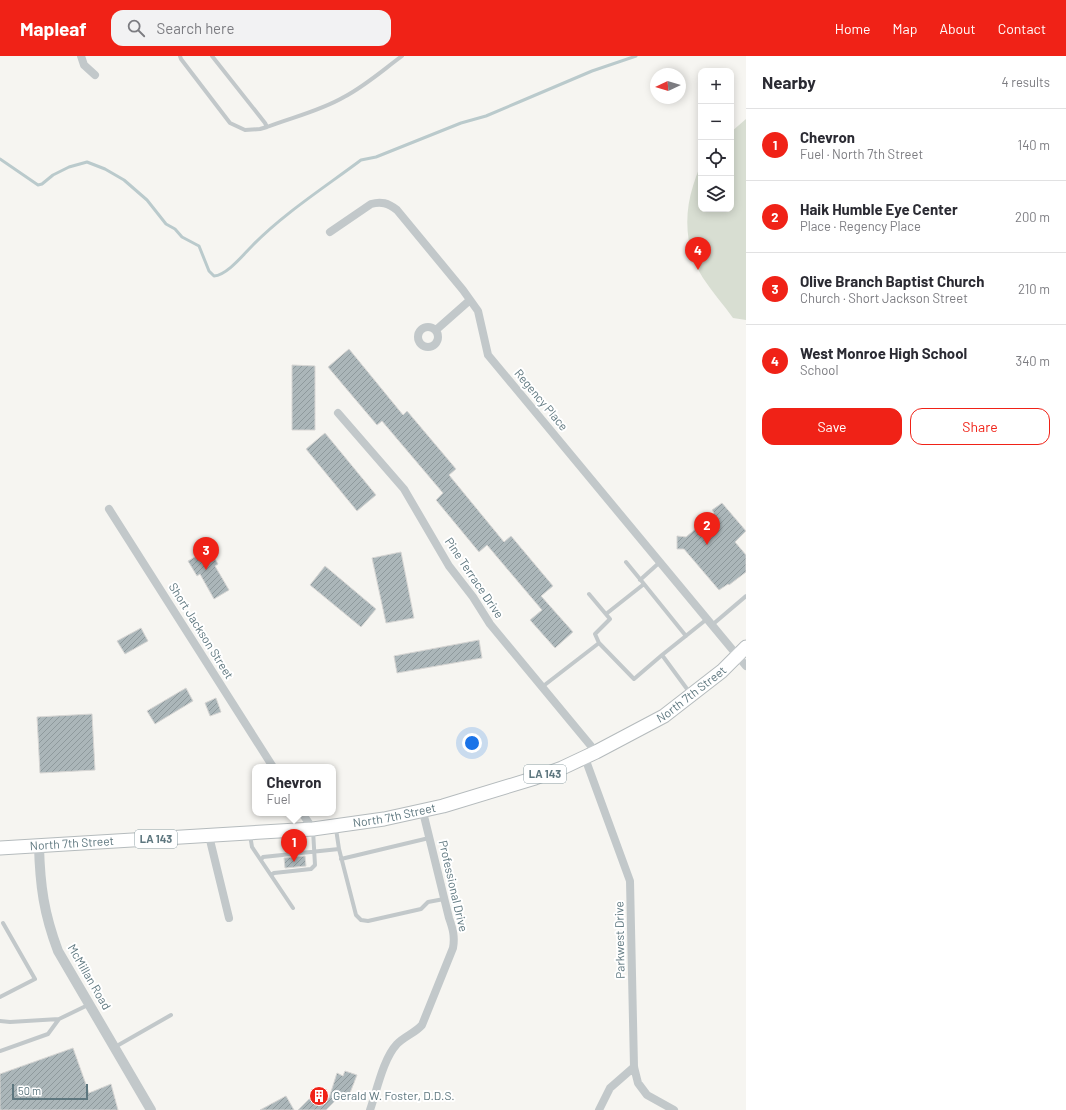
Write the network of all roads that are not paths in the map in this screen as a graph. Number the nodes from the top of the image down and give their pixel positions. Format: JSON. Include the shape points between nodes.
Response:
{"nodes":[{"id":1,"x":81,"y":56,"type":"edge"},
{"id":2,"x":180,"y":56,"type":"edge"},
{"id":3,"x":212,"y":56,"type":"edge"},
{"id":4,"x":402,"y":56,"type":"edge"},
{"id":5,"x":95,"y":75,"type":"dead end"},
{"id":6,"x":267,"y":127,"type":"junction"},
{"id":7,"x":330,"y":232,"type":"dead end"},
{"id":8,"x":470,"y":300,"type":"junction"},
{"id":9,"x":436,"y":330,"type":"dead end"},
{"id":10,"x":338,"y":413,"type":"dead end"},
{"id":11,"x":109,"y":509,"type":"dead end"},
{"id":12,"x":626,"y":562,"type":"dead end"},
{"id":13,"x":660,"y":562,"type":"junction"},
{"id":14,"x":640,"y":580,"type":"junction"},
{"id":15,"x":644,"y":584,"type":"junction"},
{"id":16,"x":589,"y":594,"type":"dead end"},
{"id":17,"x":746,"y":596,"type":"edge"},
{"id":18,"x":606,"y":614,"type":"junction"},
{"id":19,"x":709,"y":622,"type":"junction"},
{"id":20,"x":686,"y":636,"type":"junction"},
{"id":21,"x":599,"y":643,"type":"junction"},
{"id":22,"x":742,"y":652,"type":"edge"},
{"id":23,"x":662,"y":655,"type":"junction"},
{"id":24,"x":746,"y":666,"type":"edge"},
{"id":25,"x":542,"y":687,"type":"junction"},
{"id":26,"x":692,"y":695,"type":"junction"},
{"id":27,"x":590,"y":755,"type":"junction"},
{"id":28,"x":271,"y":764,"type":"edge"},
{"id":29,"x":423,"y":812,"type":"junction"},
{"id":30,"x":304,"y":816,"type":"edge"},
{"id":31,"x":336,"y":826,"type":"junction"},
{"id":32,"x":313,"y":829,"type":"junction"},
{"id":33,"x":250,"y":833,"type":"junction"},
{"id":34,"x":209,"y":836,"type":"junction"},
{"id":35,"x":430,"y":837,"type":"junction"},
{"id":36,"x":39,"y":846,"type":"junction"},
{"id":37,"x":0,"y":848,"type":"edge"},
{"id":38,"x":339,"y":849,"type":"junction"},
{"id":39,"x":315,"y":852,"type":"junction"},
{"id":40,"x":341,"y":858,"type":"junction"},
{"id":41,"x":260,"y":860,"type":"junction"},
{"id":42,"x":271,"y":875,"type":"junction"},
{"id":43,"x":444,"y":898,"type":"junction"},
{"id":44,"x":293,"y":908,"type":"dead end"},
{"id":45,"x":229,"y":918,"type":"dead end"},
{"id":46,"x":3,"y":923,"type":"dead end"},
{"id":47,"x":0,"y":997,"type":"edge"},
{"id":48,"x":90,"y":1004,"type":"junction"},
{"id":49,"x":171,"y":1015,"type":"dead end"},
{"id":50,"x":59,"y":1019,"type":"junction"},
{"id":51,"x":0,"y":1021,"type":"edge"},
{"id":52,"x":114,"y":1047,"type":"junction"},
{"id":53,"x":0,"y":1051,"type":"edge"},
{"id":54,"x":634,"y":1067,"type":"junction"},
{"id":55,"x":151,"y":1110,"type":"edge"},
{"id":56,"x":370,"y":1110,"type":"edge"},
{"id":57,"x":599,"y":1110,"type":"edge"},
{"id":58,"x":674,"y":1110,"type":"edge"}],
"edges":[{"from":1,"to":5,"type":"street","via":[[84,65]]},
{"from":2,"to":6,"type":"lane","via":[[230,122],[245,130],[260,130]]},
{"from":3,"to":6,"type":"lane"},
{"from":4,"to":6,"type":"lane","via":[[344,98],[308,114]]},
{"from":7,"to":8,"type":"street","name":"Regency Place","via":[[371,204],[390,204],[402,215]]},
{"from":8,"to":9,"type":"street"},
{"from":8,"to":13,"type":"street","name":"Regency Place","via":[[478,311],[488,355]]},
{"from":10,"to":25,"type":"street","name":"Pine Terrace Drive","via":[[404,489],[448,566],[473,597],[490,624]]},
{"from":11,"to":28,"type":"street","name":"Short Jackson Street"},
{"from":12,"to":14,"type":"lane"},
{"from":13,"to":14,"type":"lane"},
{"from":13,"to":19,"type":"street","name":"Regency Place"},
{"from":14,"to":15,"type":"lane"},
{"from":15,"to":18,"type":"lane"},
{"from":15,"to":20,"type":"lane"},
{"from":16,"to":18,"type":"lane"},
{"from":17,"to":19,"type":"lane"},
{"from":18,"to":21,"type":"lane","via":[[610,620],[595,634]]},
{"from":19,"to":20,"type":"lane"},
{"from":19,"to":22,"type":"street","name":"Regency Place"},
{"from":20,"to":23,"type":"lane"},
{"from":21,"to":23,"type":"lane","via":[[634,679]]},
{"from":21,"to":25,"type":"lane"},
{"from":22,"to":24,"type":"street","name":"Regency Place"},
{"from":22,"to":26,"type":"main road","name":"North 7th Street","number":"LA 143"},
{"from":23,"to":26,"type":"lane"},
{"from":25,"to":27,"type":"street","name":"Pine Terrace Drive"},
{"from":26,"to":27,"type":"main road","name":"North 7th Street","number":"LA 143","via":[[664,716]]},
{"from":27,"to":29,"type":"main road","name":"North 7th Street","number":"LA 143","via":[[535,778]]},
{"from":27,"to":54,"type":"street","name":"Parkwest Drive","via":[[630,881]]},
{"from":29,"to":31,"type":"main road","name":"North 7th Street","number":"LA 143"},
{"from":29,"to":35,"type":"street","name":"Professional Drive"},
{"from":30,"to":32,"type":"street"},
{"from":31,"to":32,"type":"main road","name":"North 7th Street","number":"LA 143"},
{"from":31,"to":38,"type":"lane"},
{"from":32,"to":33,"type":"main road","name":"North 7th Street","number":"LA 143"},
{"from":32,"to":39,"type":"lane"},
{"from":33,"to":34,"type":"main road","name":"North 7th Street","number":"LA 143"},
{"from":33,"to":41,"type":"lane","via":[[252,847]]},
{"from":34,"to":36,"type":"main road","name":"North 7th Street","number":"LA 143"},
{"from":34,"to":45,"type":"street"},
{"from":35,"to":40,"type":"lane"},
{"from":35,"to":43,"type":"street","name":"Professional Drive"},
{"from":36,"to":37,"type":"main road","name":"North 7th Street","number":"LA 143"},
{"from":36,"to":48,"type":"street","name":"McMillan Road","via":[[44,903],[50,929],[58,951]]},
{"from":38,"to":39,"type":"lane"},
{"from":38,"to":40,"type":"lane"},
{"from":39,"to":41,"type":"lane","via":[[263,857]]},
{"from":39,"to":42,"type":"lane","via":[[315,864],[312,869]]},
{"from":40,"to":43,"type":"lane","via":[[356,915],[361,920],[368,921],[421,909],[428,902]]},
{"from":41,"to":42,"type":"lane"},
{"from":42,"to":44,"type":"lane"},
{"from":43,"to":56,"type":"street","name":"Professional Drive","via":[[453,928],[453,948],[422,1025],[402,1039],[391,1052]]},
{"from":46,"to":47,"type":"lane","via":[[35,979]]},
{"from":48,"to":50,"type":"lane"},
{"from":48,"to":52,"type":"street","name":"McMillan Road"},
{"from":49,"to":52,"type":"lane"},
{"from":50,"to":51,"type":"lane"},
{"from":50,"to":53,"type":"lane","via":[[48,1034]]},
{"from":52,"to":55,"type":"street","name":"McMillan Road"},
{"from":54,"to":57,"type":"street","via":[[610,1088]]},
{"from":54,"to":58,"type":"street","name":"Parkwest Drive","via":[[638,1083],[647,1095]]}]}
